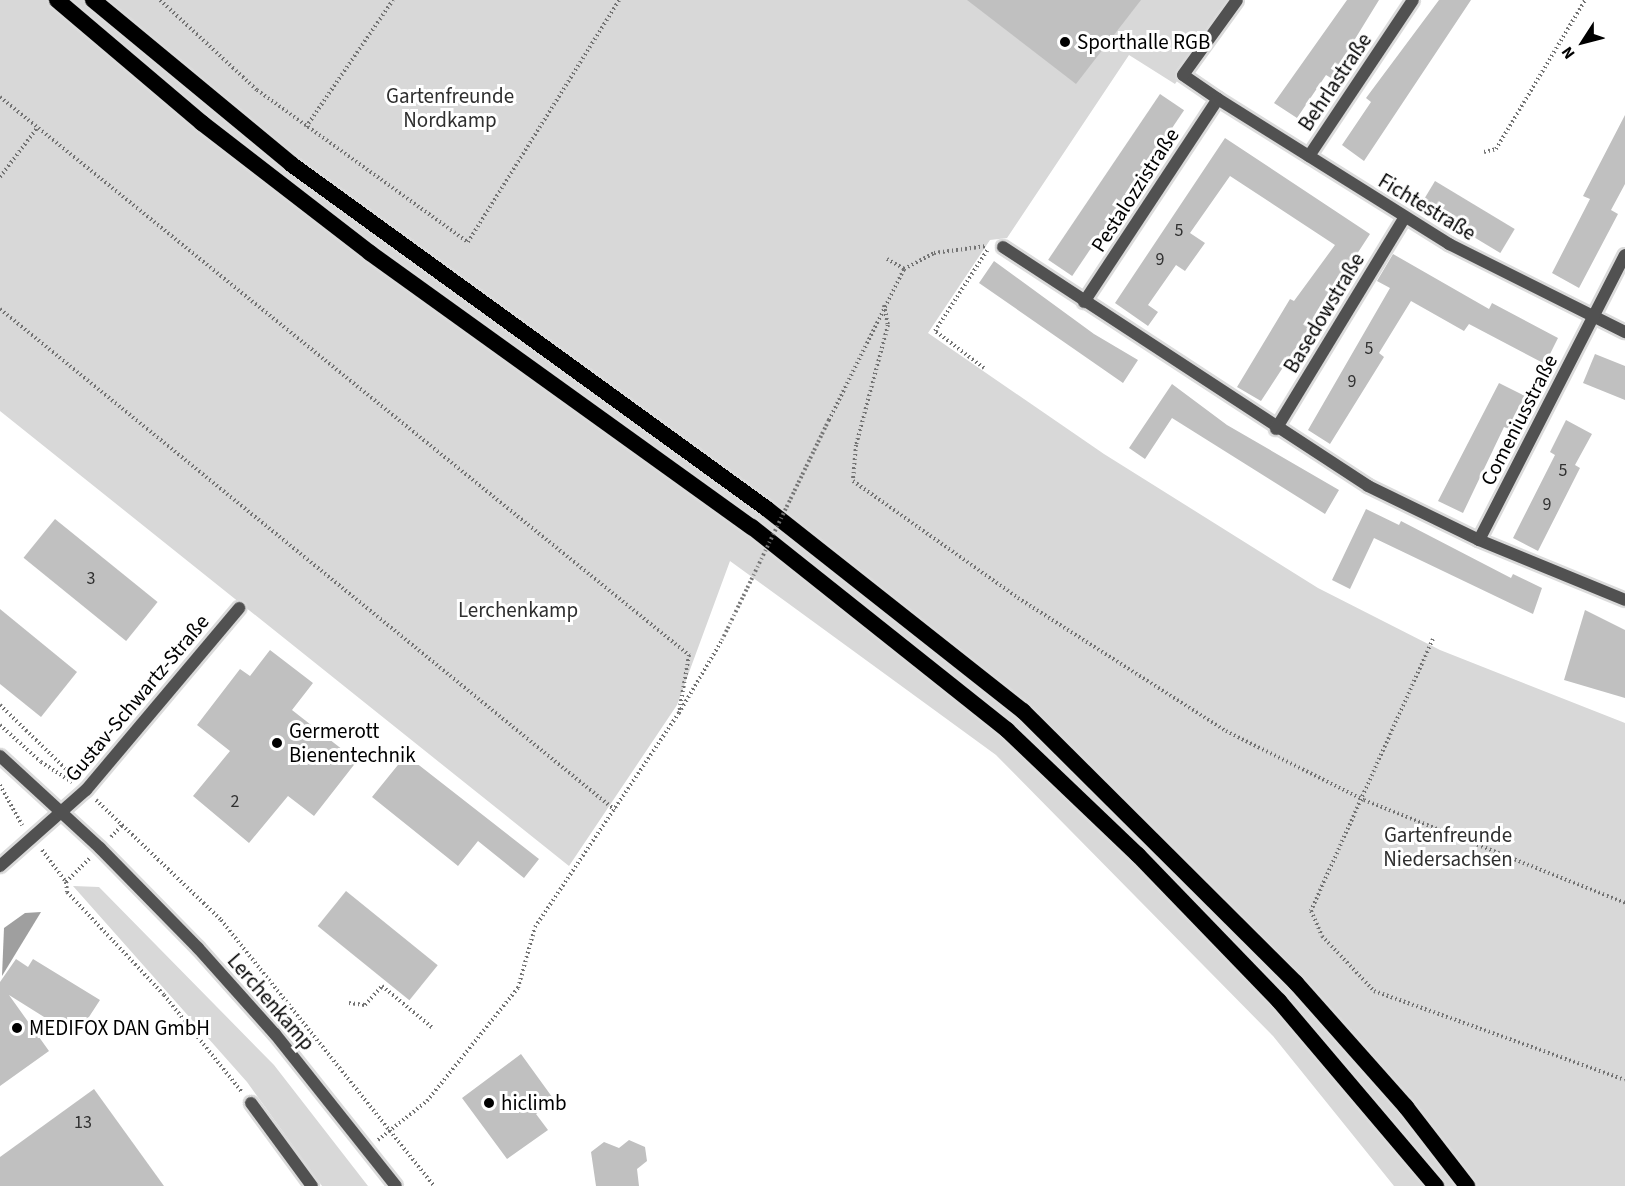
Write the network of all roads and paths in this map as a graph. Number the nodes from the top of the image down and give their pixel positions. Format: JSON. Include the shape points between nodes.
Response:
{"nodes":[{"id":1,"x":57,"y":0,"type":"edge"},
{"id":2,"x":93,"y":0,"type":"edge"},
{"id":3,"x":160,"y":0,"type":"edge"},
{"id":4,"x":393,"y":0,"type":"edge"},
{"id":5,"x":619,"y":0,"type":"edge"},
{"id":6,"x":1236,"y":0,"type":"edge"},
{"id":7,"x":1413,"y":0,"type":"edge"},
{"id":8,"x":1585,"y":0,"type":"edge"},
{"id":9,"x":0,"y":97,"type":"edge"},
{"id":10,"x":1218,"y":99,"type":"junction"},
{"id":11,"x":38,"y":127,"type":"junction"},
{"id":12,"x":306,"y":127,"type":"junction"},
{"id":13,"x":1484,"y":152,"type":"dead end"},
{"id":14,"x":1309,"y":156,"type":"junction"},
{"id":15,"x":0,"y":177,"type":"edge"},
{"id":16,"x":1405,"y":217,"type":"junction"},
{"id":17,"x":996,"y":247,"type":"junction"},
{"id":18,"x":1625,"y":255,"type":"edge"},
{"id":19,"x":887,"y":260,"type":"dead end"},
{"id":20,"x":904,"y":269,"type":"junction"},
{"id":21,"x":1084,"y":302,"type":"junction"},
{"id":22,"x":884,"y":305,"type":"junction"},
{"id":23,"x":0,"y":309,"type":"edge"},
{"id":24,"x":1593,"y":318,"type":"junction"},
{"id":25,"x":1625,"y":332,"type":"edge"},
{"id":26,"x":984,"y":368,"type":"dead end"},
{"id":27,"x":1276,"y":429,"type":"junction"},
{"id":28,"x":1479,"y":540,"type":"junction"},
{"id":29,"x":1625,"y":600,"type":"edge"},
{"id":30,"x":239,"y":608,"type":"dead end"},
{"id":31,"x":1433,"y":639,"type":"dead end"},
{"id":32,"x":0,"y":705,"type":"edge"},
{"id":33,"x":679,"y":713,"type":"junction"},
{"id":34,"x":0,"y":725,"type":"edge"},
{"id":35,"x":0,"y":756,"type":"edge"},
{"id":36,"x":0,"y":785,"type":"edge"},
{"id":37,"x":86,"y":790,"type":"junction"},
{"id":38,"x":1364,"y":800,"type":"junction"},
{"id":39,"x":615,"y":810,"type":"junction"},
{"id":40,"x":64,"y":813,"type":"junction"},
{"id":41,"x":34,"y":840,"type":"junction"},
{"id":42,"x":0,"y":866,"type":"edge"},
{"id":43,"x":1625,"y":903,"type":"edge"},
{"id":44,"x":348,"y":1003,"type":"dead end"},
{"id":45,"x":434,"y":1029,"type":"dead end"},
{"id":46,"x":1625,"y":1080,"type":"edge"},
{"id":47,"x":251,"y":1103,"type":"joint"},
{"id":48,"x":390,"y":1131,"type":"junction"},
{"id":49,"x":367,"y":1148,"type":"junction"},
{"id":50,"x":312,"y":1186,"type":"edge"},
{"id":51,"x":396,"y":1186,"type":"edge"},
{"id":52,"x":434,"y":1186,"type":"edge"},
{"id":53,"x":1436,"y":1186,"type":"edge"},
{"id":54,"x":1467,"y":1186,"type":"edge"}],
"edges":[{"from":1,"to":53,"type":"highway","via":[[342,232],[752,527],[1007,730],[1090,807],[1279,1001],[1388,1124]]},
{"from":2,"to":54,"type":"highway","via":[[291,164],[767,509],[1023,711],[1296,983],[1406,1107]]},
{"from":3,"to":12,"type":"path","via":[[257,90]]},
{"from":4,"to":12,"type":"path"},
{"from":5,"to":12,"type":"path","via":[[468,242]]},
{"from":6,"to":10,"type":"street","name":"Fichtestraße","via":[[1183,75]]},
{"from":7,"to":14,"type":"street","name":"Behrlastraße"},
{"from":8,"to":13,"type":"path","via":[[1497,149]]},
{"from":9,"to":11,"type":"path"},
{"from":10,"to":14,"type":"street","name":"Fichtestraße"},
{"from":10,"to":21,"type":"street","name":"Pestalozzistraße"},
{"from":11,"to":15,"type":"path"},
{"from":11,"to":33,"type":"path","via":[[689,654]]},
{"from":14,"to":16,"type":"street","name":"Fichtestraße"},
{"from":16,"to":24,"type":"street","name":"Fichtestraße"},
{"from":16,"to":27,"type":"street","name":"Basedowstraße"},
{"from":17,"to":20,"type":"path","via":[[934,253]]},
{"from":17,"to":21,"type":"street"},
{"from":17,"to":26,"type":"path","via":[[935,331]]},
{"from":18,"to":24,"type":"street","name":"Comeniusstraße"},
{"from":19,"to":20,"type":"path"},
{"from":20,"to":22,"type":"path"},
{"from":21,"to":27,"type":"street"},
{"from":22,"to":33,"type":"path","bridge":true,"via":[[722,640]]},
{"from":22,"to":38,"type":"path","via":[[888,325],[856,446],[853,481],[1018,598],[1227,731]]},
{"from":23,"to":39,"type":"path"},
{"from":24,"to":25,"type":"street","name":"Fichtestraße"},
{"from":24,"to":28,"type":"street","name":"Comeniusstraße"},
{"from":27,"to":28,"type":"street","via":[[1368,486]]},
{"from":28,"to":29,"type":"street"},
{"from":30,"to":37,"type":"street","name":"Gustav-Schwartz-Straße"},
{"from":31,"to":38,"type":"path"},
{"from":32,"to":37,"type":"path"},
{"from":33,"to":39,"type":"path"},
{"from":34,"to":37,"type":"path","via":[[41,762]]},
{"from":35,"to":40,"type":"street","name":"Lerchenkamp"},
{"from":36,"to":41,"type":"path","via":[[14,814]]},
{"from":37,"to":40,"type":"street","name":"Gustav-Schwartz-Straße"},
{"from":37,"to":48,"type":"path","via":[[221,920]]},
{"from":38,"to":43,"type":"path"},
{"from":38,"to":46,"type":"path","via":[[1311,911],[1322,936],[1374,991]]},
{"from":39,"to":48,"type":"path","via":[[535,927],[518,988],[427,1101]]},
{"from":40,"to":41,"type":"street","name":"Gustav-Schwartz-Straße"},
{"from":40,"to":49,"type":"street","name":"Lerchenkamp","via":[[198,948]]},
{"from":41,"to":42,"type":"street","name":"Gustav-Schwartz-Straße"},
{"from":41,"to":47,"type":"path","via":[[66,882],[67,892],[164,995]]},
{"from":44,"to":45,"type":"path","via":[[365,1005],[382,986]]},
{"from":47,"to":50,"type":"street"},
{"from":48,"to":49,"type":"path"},
{"from":48,"to":52,"type":"path"},
{"from":49,"to":51,"type":"street","name":"Lerchenkamp"}]}
